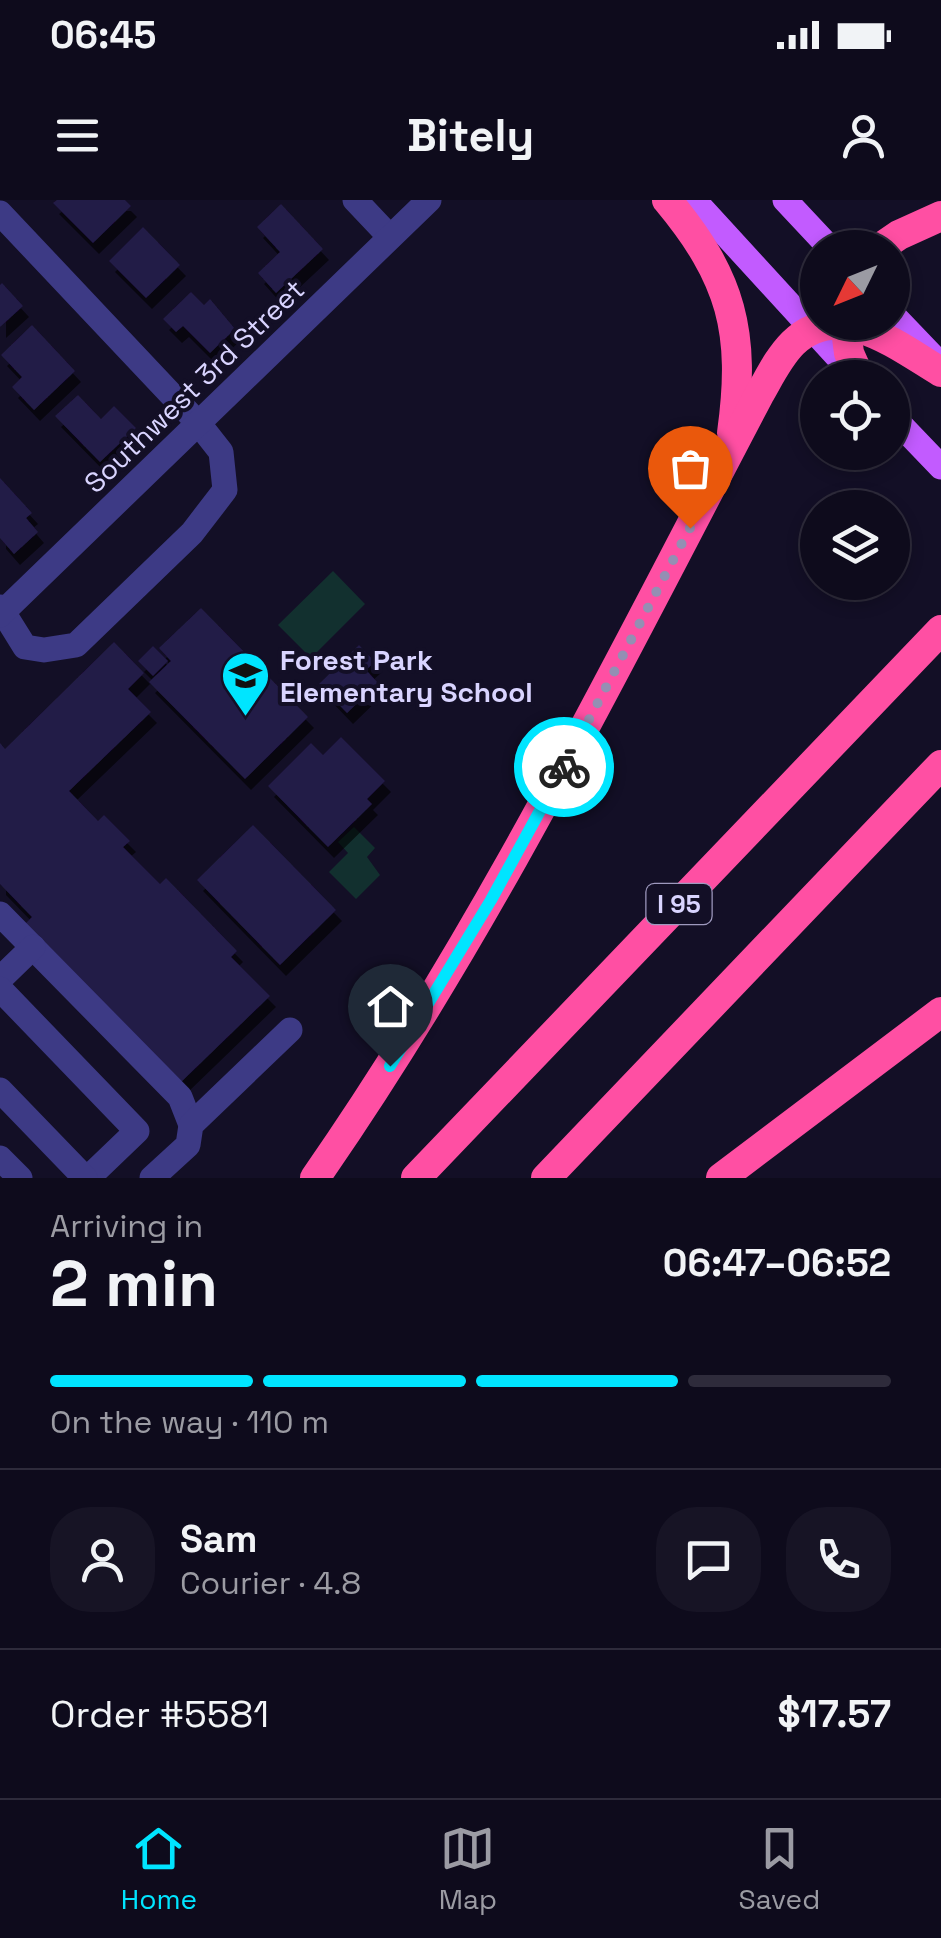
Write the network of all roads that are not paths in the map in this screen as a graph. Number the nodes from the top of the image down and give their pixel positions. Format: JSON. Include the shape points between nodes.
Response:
{"nodes":[{"id":1,"x":355,"y":200,"type":"edge"},
{"id":2,"x":430,"y":200,"type":"edge"},
{"id":3,"x":667,"y":200,"type":"edge"},
{"id":4,"x":694,"y":200,"type":"edge"},
{"id":5,"x":785,"y":200,"type":"edge"},
{"id":6,"x":0,"y":213,"type":"edge"},
{"id":7,"x":941,"y":216,"type":"edge"},
{"id":8,"x":813,"y":230,"type":"edge"},
{"id":9,"x":908,"y":230,"type":"edge"},
{"id":10,"x":390,"y":237,"type":"junction"},
{"id":11,"x":800,"y":317,"type":"edge"},
{"id":12,"x":910,"y":334,"type":"edge"},
{"id":13,"x":800,"y":338,"type":"edge"},
{"id":14,"x":822,"y":340,"type":"edge"},
{"id":15,"x":889,"y":340,"type":"edge"},
{"id":16,"x":841,"y":360,"type":"edge"},
{"id":17,"x":941,"y":368,"type":"edge"},
{"id":18,"x":199,"y":424,"type":"junction"},
{"id":19,"x":910,"y":435,"type":"edge"},
{"id":20,"x":728,"y":453,"type":"junction"},
{"id":21,"x":941,"y":468,"type":"edge"},
{"id":22,"x":1,"y":611,"type":"edge"},
{"id":23,"x":941,"y":630,"type":"edge"},
{"id":24,"x":941,"y":765,"type":"edge"},
{"id":25,"x":0,"y":914,"type":"edge"},
{"id":26,"x":33,"y":947,"type":"junction"},
{"id":27,"x":0,"y":979,"type":"edge"},
{"id":28,"x":0,"y":988,"type":"edge"},
{"id":29,"x":935,"y":1018,"type":"edge"},
{"id":30,"x":290,"y":1030,"type":"dead end"},
{"id":31,"x":0,"y":1090,"type":"edge"},
{"id":32,"x":191,"y":1125,"type":"junction"},
{"id":33,"x":0,"y":1158,"type":"edge"},
{"id":34,"x":20,"y":1178,"type":"edge"},
{"id":35,"x":87,"y":1178,"type":"edge"},
{"id":36,"x":152,"y":1178,"type":"edge"},
{"id":37,"x":314,"y":1178,"type":"edge"},
{"id":38,"x":416,"y":1178,"type":"edge"},
{"id":39,"x":546,"y":1178,"type":"edge"},
{"id":40,"x":722,"y":1178,"type":"edge"}],
"edges":[{"from":1,"to":10,"type":"street"},
{"from":2,"to":10,"type":"street","name":"Southwest 3rd Street"},
{"from":3,"to":20,"type":"highway","via":[[703,245],[731,310],[737,372]]},
{"from":4,"to":11,"type":"main road"},
{"from":5,"to":8,"type":"main road"},
{"from":6,"to":18,"type":"street"},
{"from":7,"to":9,"type":"highway"},
{"from":10,"to":18,"type":"street","name":"Southwest 3rd Street"},
{"from":12,"to":17,"type":"main road"},
{"from":13,"to":20,"type":"highway","via":[[777,364]]},
{"from":14,"to":16,"type":"main road"},
{"from":15,"to":17,"type":"highway"},
{"from":18,"to":22,"type":"street","name":"Southwest 3rd Street"},
{"from":18,"to":22,"type":"street","via":[[221,452],[225,490],[192,532],[76,644],[25,647]]},
{"from":19,"to":21,"type":"main road"},
{"from":20,"to":37,"type":"highway","via":[[491,900]]},
{"from":23,"to":38,"type":"highway","number":"I 95"},
{"from":24,"to":39,"type":"highway"},
{"from":25,"to":26,"type":"street"},
{"from":26,"to":27,"type":"street"},
{"from":26,"to":32,"type":"street","via":[[180,1096]]},
{"from":28,"to":35,"type":"street","via":[[138,1131]]},
{"from":29,"to":40,"type":"highway"},
{"from":30,"to":32,"type":"street"},
{"from":31,"to":35,"type":"street"},
{"from":32,"to":36,"type":"street","via":[[188,1145]]},
{"from":33,"to":34,"type":"street"}]}
